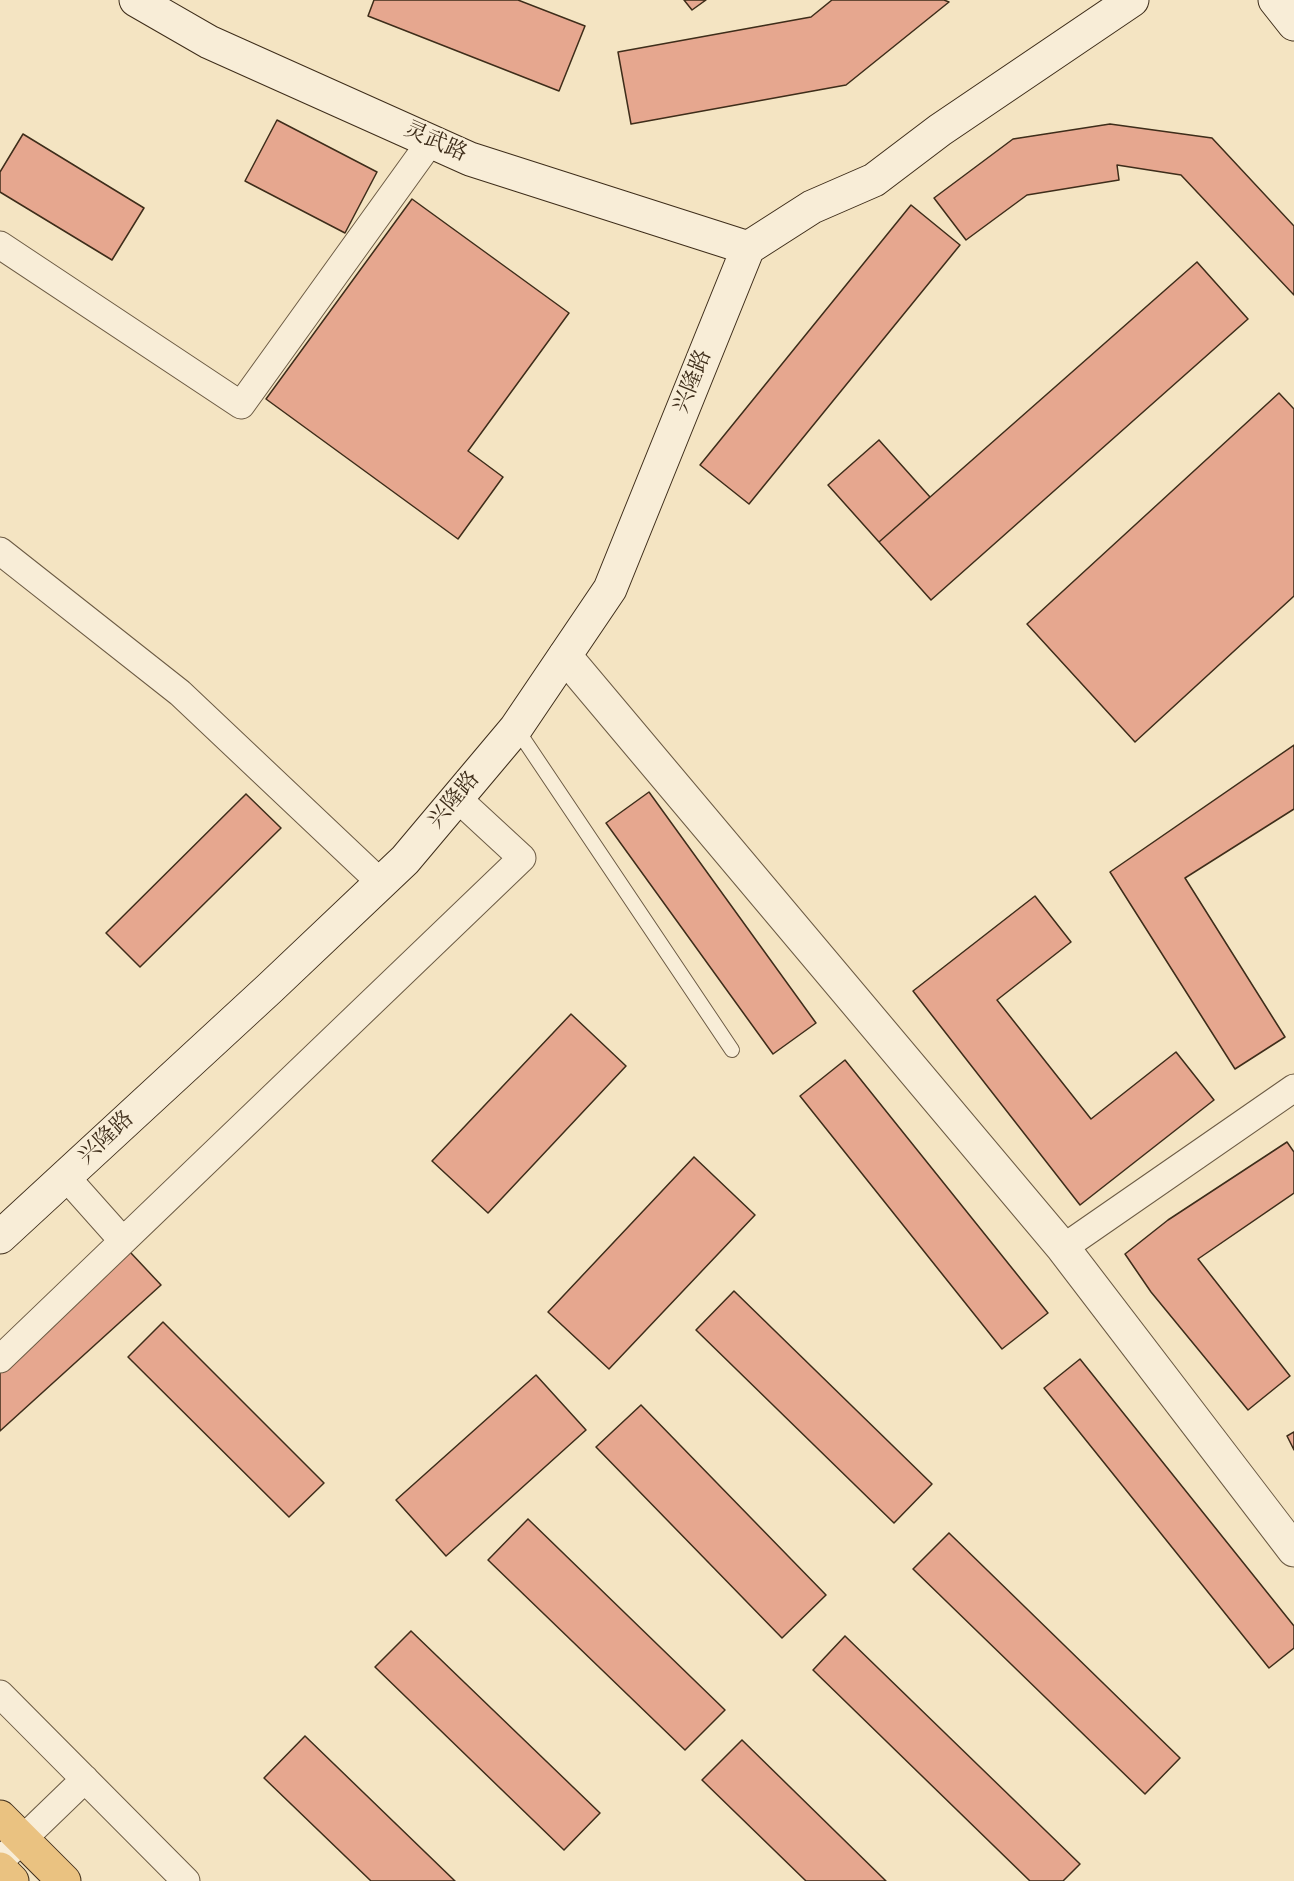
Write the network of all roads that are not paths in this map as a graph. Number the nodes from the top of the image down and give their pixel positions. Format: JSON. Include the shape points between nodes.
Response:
{"nodes":[{"id":1,"x":136,"y":0,"type":"edge"},
{"id":2,"x":1132,"y":0,"type":"edge"},
{"id":3,"x":1275,"y":0,"type":"edge"},
{"id":4,"x":1294,"y":24,"type":"edge"},
{"id":5,"x":431,"y":141,"type":"junction"},
{"id":6,"x":0,"y":245,"type":"edge"},
{"id":7,"x":748,"y":248,"type":"junction"},
{"id":8,"x":0,"y":551,"type":"edge"},
{"id":9,"x":565,"y":656,"type":"junction"},
{"id":10,"x":516,"y":728,"type":"junction"},
{"id":11,"x":457,"y":798,"type":"junction"},
{"id":12,"x":381,"y":883,"type":"junction"},
{"id":13,"x":732,"y":1050,"type":"dead end"},
{"id":14,"x":1294,"y":1088,"type":"edge"},
{"id":15,"x":66,"y":1177,"type":"junction"},
{"id":16,"x":0,"y":1237,"type":"edge"},
{"id":17,"x":123,"y":1241,"type":"junction"},
{"id":18,"x":1063,"y":1248,"type":"junction"},
{"id":19,"x":0,"y":1359,"type":"edge"},
{"id":20,"x":1294,"y":1550,"type":"edge"},
{"id":21,"x":0,"y":1694,"type":"edge"},
{"id":22,"x":85,"y":1779,"type":"junction"},
{"id":23,"x":0,"y":1817,"type":"edge"},
{"id":24,"x":23,"y":1839,"type":"junction"},
{"id":25,"x":0,"y":1861,"type":"edge"},
{"id":26,"x":0,"y":1869,"type":"edge"},
{"id":27,"x":12,"y":1881,"type":"edge"},
{"id":28,"x":64,"y":1881,"type":"edge"},
{"id":29,"x":186,"y":1881,"type":"edge"}],
"edges":[{"from":1,"to":5,"type":"main road","name":"灵武路","via":[[208,42]]},
{"from":2,"to":7,"type":"main road","via":[[940,130],[874,180],[812,207]]},
{"from":3,"to":4,"type":"main road"},
{"from":5,"to":6,"type":"street","via":[[241,405]]},
{"from":5,"to":7,"type":"main road","name":"灵武路","via":[[470,159]]},
{"from":7,"to":9,"type":"main road","name":"兴隆路","via":[[610,589]]},
{"from":8,"to":12,"type":"street","via":[[180,693]]},
{"from":9,"to":10,"type":"main road","name":"兴隆路"},
{"from":9,"to":18,"type":"main road"},
{"from":10,"to":11,"type":"main road","name":"兴隆路"},
{"from":10,"to":13,"type":"lane"},
{"from":11,"to":12,"type":"main road","name":"兴隆路"},
{"from":11,"to":17,"type":"street","via":[[522,858]]},
{"from":12,"to":15,"type":"main road","name":"兴隆路"},
{"from":14,"to":18,"type":"street"},
{"from":15,"to":16,"type":"main road","name":"兴隆路"},
{"from":15,"to":17,"type":"street"},
{"from":17,"to":19,"type":"street"},
{"from":18,"to":20,"type":"main road"},
{"from":21,"to":22,"type":"street"},
{"from":22,"to":24,"type":"street"},
{"from":22,"to":29,"type":"street"},
{"from":23,"to":24,"type":"highway"},
{"from":24,"to":25,"type":"street"},
{"from":24,"to":28,"type":"highway"},
{"from":26,"to":27,"type":"highway"}]}
